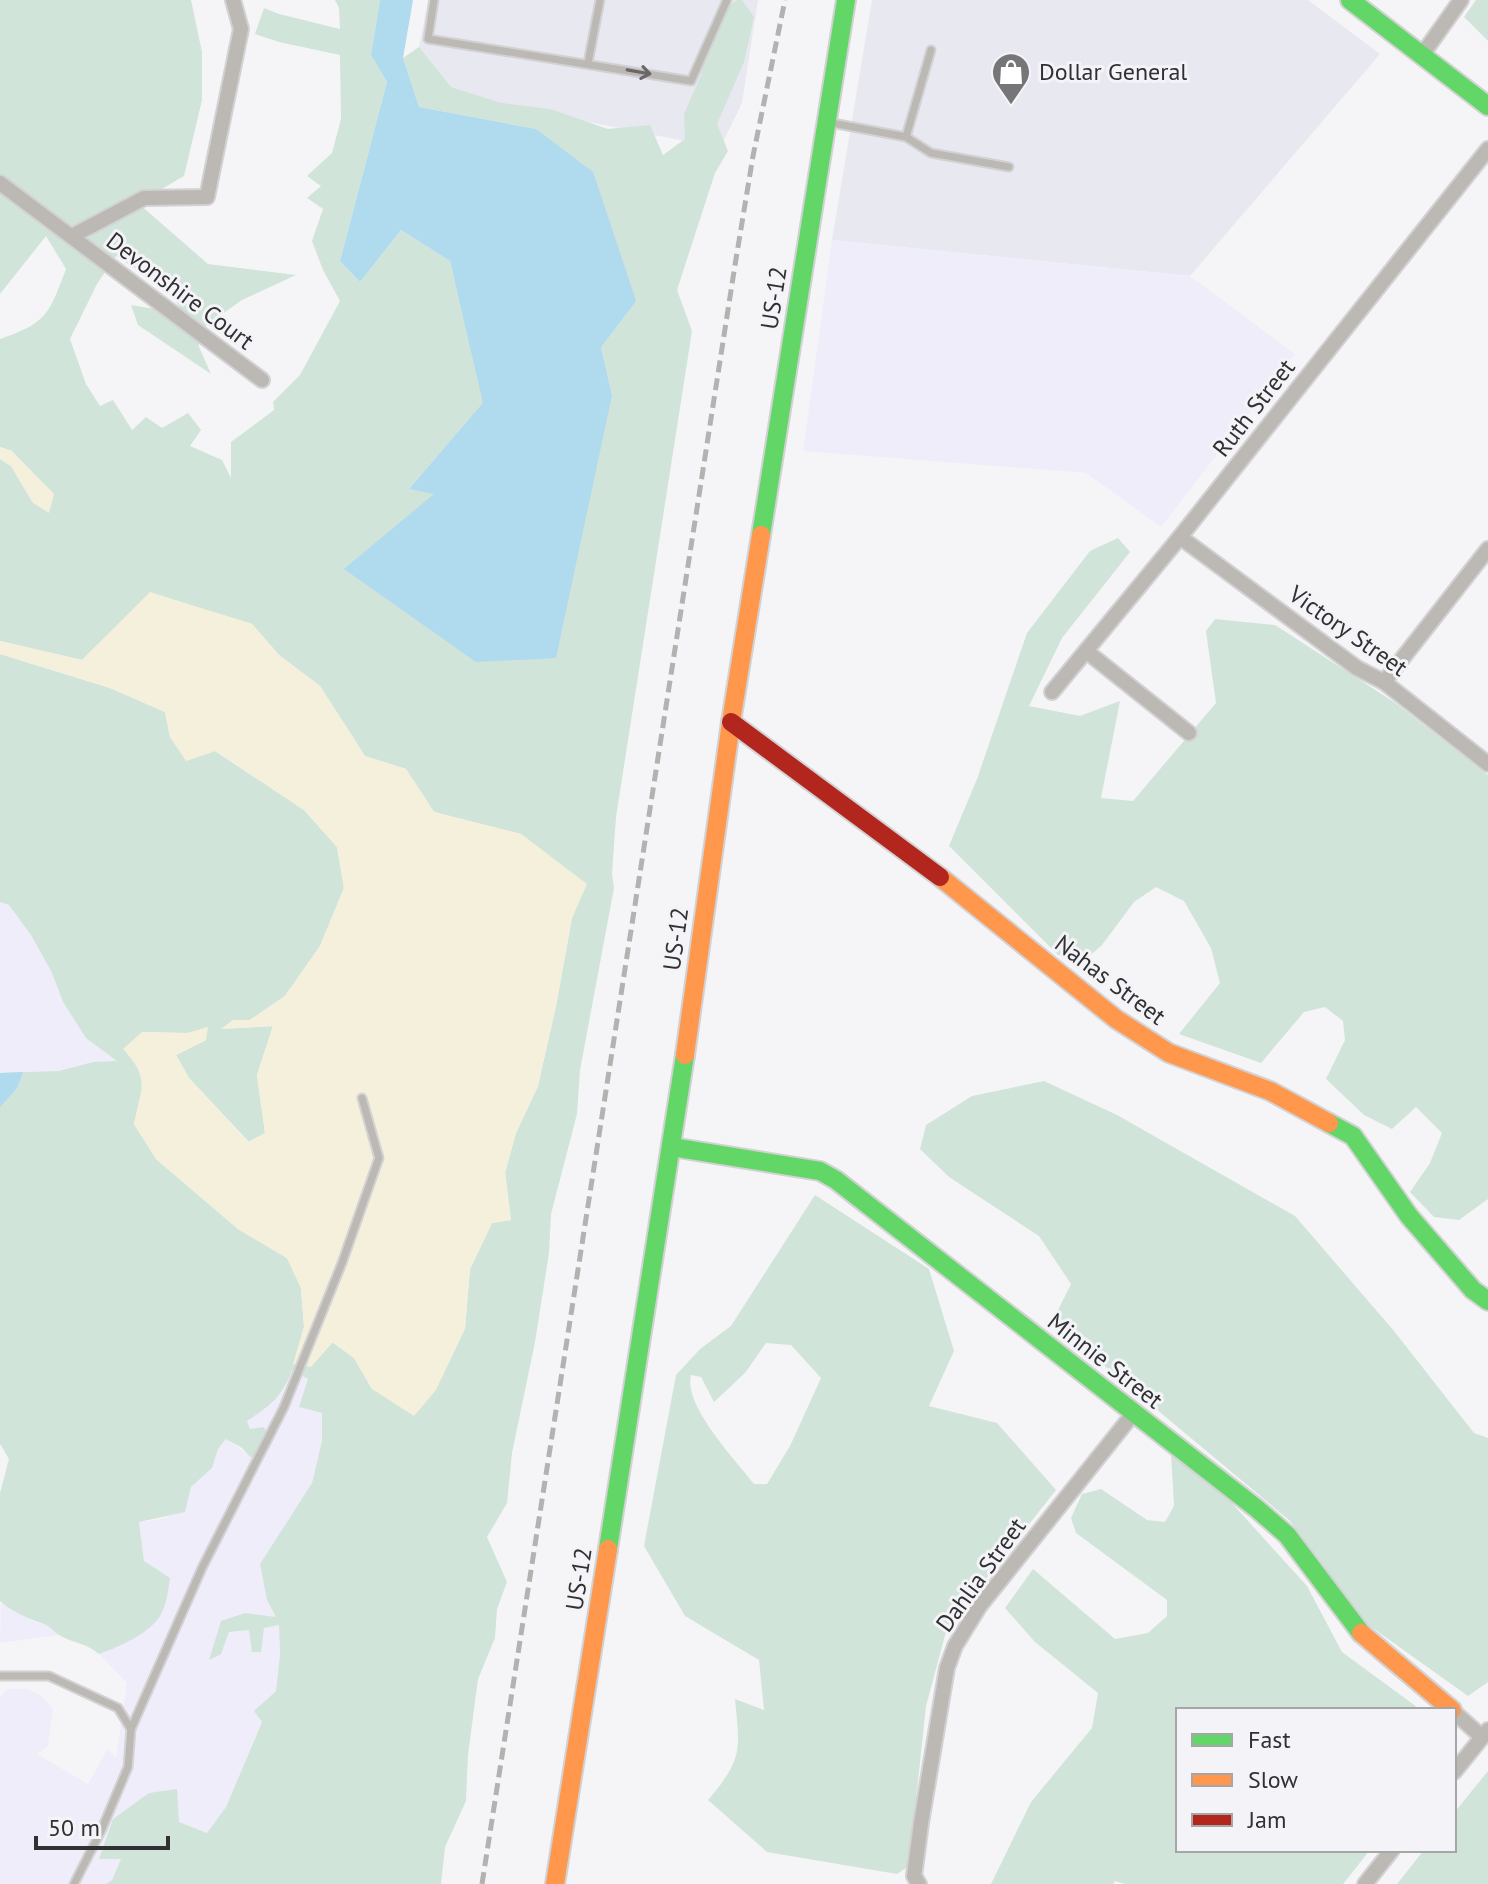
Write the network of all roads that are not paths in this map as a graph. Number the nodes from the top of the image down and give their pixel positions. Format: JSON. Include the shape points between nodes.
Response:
{"nodes":[{"id":1,"x":233,"y":0,"type":"edge"},
{"id":2,"x":434,"y":0,"type":"edge"},
{"id":3,"x":600,"y":0,"type":"edge"},
{"id":4,"x":727,"y":0,"type":"edge"},
{"id":5,"x":846,"y":0,"type":"edge"},
{"id":6,"x":1350,"y":0,"type":"edge"},
{"id":7,"x":1456,"y":2,"type":"edge"},
{"id":8,"x":931,"y":50,"type":"dead end"},
{"id":9,"x":1422,"y":55,"type":"junction"},
{"id":10,"x":588,"y":63,"type":"junction"},
{"id":11,"x":1488,"y":106,"type":"edge"},
{"id":12,"x":826,"y":122,"type":"junction"},
{"id":13,"x":906,"y":137,"type":"junction"},
{"id":14,"x":1488,"y":149,"type":"edge"},
{"id":15,"x":1009,"y":167,"type":"dead end"},
{"id":16,"x":0,"y":183,"type":"edge"},
{"id":17,"x":72,"y":236,"type":"junction"},
{"id":18,"x":262,"y":380,"type":"dead end"},
{"id":19,"x":1180,"y":537,"type":"junction"},
{"id":20,"x":1488,"y":549,"type":"edge"},
{"id":21,"x":1086,"y":651,"type":"junction"},
{"id":22,"x":1384,"y":682,"type":"junction"},
{"id":23,"x":1052,"y":692,"type":"dead end"},
{"id":24,"x":731,"y":722,"type":"junction"},
{"id":25,"x":1189,"y":733,"type":"dead end"},
{"id":26,"x":1488,"y":764,"type":"edge"},
{"id":27,"x":362,"y":1098,"type":"dead end"},
{"id":28,"x":672,"y":1147,"type":"junction"},
{"id":29,"x":1488,"y":1301,"type":"edge"},
{"id":30,"x":1133,"y":1414,"type":"junction"},
{"id":31,"x":0,"y":1676,"type":"edge"},
{"id":32,"x":1449,"y":1708,"type":"edge"},
{"id":33,"x":1456,"y":1713,"type":"edge"},
{"id":34,"x":131,"y":1729,"type":"junction"},
{"id":35,"x":1485,"y":1733,"type":"edge"},
{"id":36,"x":1456,"y":1769,"type":"edge"},
{"id":37,"x":1390,"y":1852,"type":"edge"},
{"id":38,"x":74,"y":1884,"type":"edge"},
{"id":39,"x":555,"y":1884,"type":"edge"},
{"id":40,"x":919,"y":1884,"type":"edge"},
{"id":41,"x":1365,"y":1884,"type":"edge"}],
"edges":[{"from":1,"to":17,"type":"street","name":"Devonshire Court","via":[[241,29],[207,197],[144,198]]},
{"from":2,"to":10,"type":"lane","via":[[428,39]]},
{"from":3,"to":10,"type":"lane"},
{"from":10,"to":4,"type":"lane","one_way":true,"via":[[691,81]]},
{"from":5,"to":12,"type":"street","name":"US-12"},
{"from":6,"to":9,"type":"street"},
{"from":7,"to":9,"type":"street"},
{"from":8,"to":13,"type":"lane"},
{"from":9,"to":11,"type":"street"},
{"from":12,"to":13,"type":"lane"},
{"from":12,"to":24,"type":"street","name":"US-12"},
{"from":13,"to":15,"type":"lane","via":[[931,153]]},
{"from":14,"to":19,"type":"street","name":"Ruth Street"},
{"from":16,"to":17,"type":"street","name":"Devonshire Court"},
{"from":17,"to":18,"type":"street","name":"Devonshire Court"},
{"from":19,"to":21,"type":"street","name":"Ruth Street"},
{"from":19,"to":22,"type":"street","name":"Victory Street","via":[[1357,668]]},
{"from":20,"to":22,"type":"street"},
{"from":21,"to":23,"type":"street","name":"Ruth Street"},
{"from":21,"to":25,"type":"street"},
{"from":22,"to":26,"type":"street","name":"Victory Street"},
{"from":24,"to":28,"type":"street","name":"US-12"},
{"from":24,"to":29,"type":"street","name":"Nahas Street","via":[[949,884],[1116,1019],[1169,1053],[1270,1091],[1353,1136],[1409,1216]]},
{"from":27,"to":34,"type":"lane","via":[[379,1158],[342,1263],[284,1407],[202,1568]]},
{"from":28,"to":30,"type":"street","name":"Minnie Street","via":[[820,1171],[836,1180]]},
{"from":28,"to":39,"type":"street","name":"US-12"},
{"from":30,"to":32,"type":"street","name":"Minnie Street","via":[[1287,1535],[1358,1631]]},
{"from":30,"to":40,"type":"street","name":"Dahlia Street","via":[[979,1607],[955,1646],[921,1823],[914,1876]]},
{"from":31,"to":34,"type":"lane","via":[[49,1676],[118,1708]]},
{"from":33,"to":35,"type":"street","name":"Minnie Street"},
{"from":34,"to":38,"type":"lane","via":[[128,1767]]},
{"from":35,"to":36,"type":"street"},
{"from":37,"to":41,"type":"street"}]}
